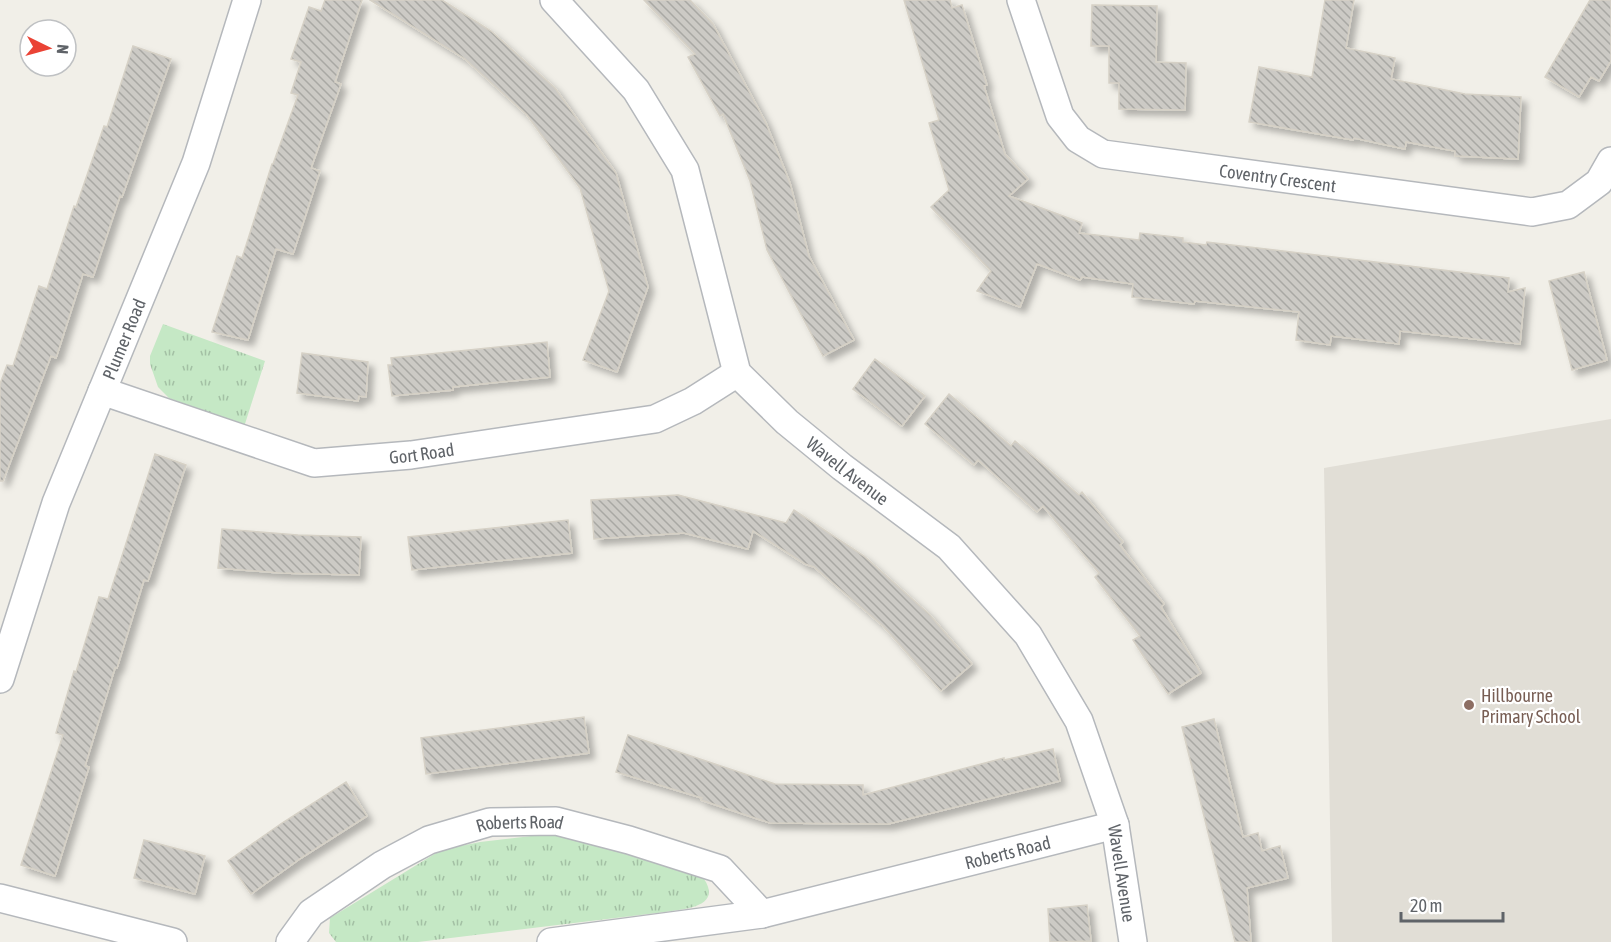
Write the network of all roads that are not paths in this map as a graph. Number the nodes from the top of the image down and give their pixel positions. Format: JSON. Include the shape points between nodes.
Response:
{"nodes":[{"id":1,"x":247,"y":0,"type":"edge"},
{"id":2,"x":554,"y":0,"type":"edge"},
{"id":3,"x":1021,"y":0,"type":"edge"},
{"id":4,"x":1611,"y":161,"type":"edge"},
{"id":5,"x":737,"y":373,"type":"junction"},
{"id":6,"x":102,"y":391,"type":"junction"},
{"id":7,"x":0,"y":679,"type":"edge"},
{"id":8,"x":1115,"y":825,"type":"junction"},
{"id":9,"x":0,"y":898,"type":"edge"},
{"id":10,"x":762,"y":914,"type":"junction"},
{"id":11,"x":173,"y":942,"type":"edge"},
{"id":12,"x":290,"y":942,"type":"edge"},
{"id":13,"x":551,"y":942,"type":"edge"},
{"id":14,"x":1134,"y":942,"type":"edge"}],
"edges":[{"from":1,"to":6,"type":"street","name":"Plumer Road","via":[[195,163]]},
{"from":2,"to":5,"type":"street","via":[[636,90],[685,170]]},
{"from":3,"to":4,"type":"street","name":"Coventry Crescent","via":[[1060,116],[1078,139],[1103,154],[1532,213],[1568,205],[1599,182]]},
{"from":5,"to":6,"type":"street","name":"Gort Road","via":[[655,419],[411,454],[314,463]]},
{"from":5,"to":8,"type":"street","name":"Wavell Avenue","via":[[787,422],[842,467],[950,547],[1028,635],[1079,721]]},
{"from":6,"to":7,"type":"street","name":"Plumer Road","via":[[56,503]]},
{"from":8,"to":10,"type":"street","name":"Roberts Road"},
{"from":8,"to":14,"type":"street","name":"Wavell Avenue"},
{"from":9,"to":11,"type":"street"},
{"from":10,"to":12,"type":"street","name":"Roberts Road","via":[[720,869],[556,821],[490,822],[429,840],[382,865],[311,913]]},
{"from":10,"to":13,"type":"street","name":"Roberts Road"}]}
